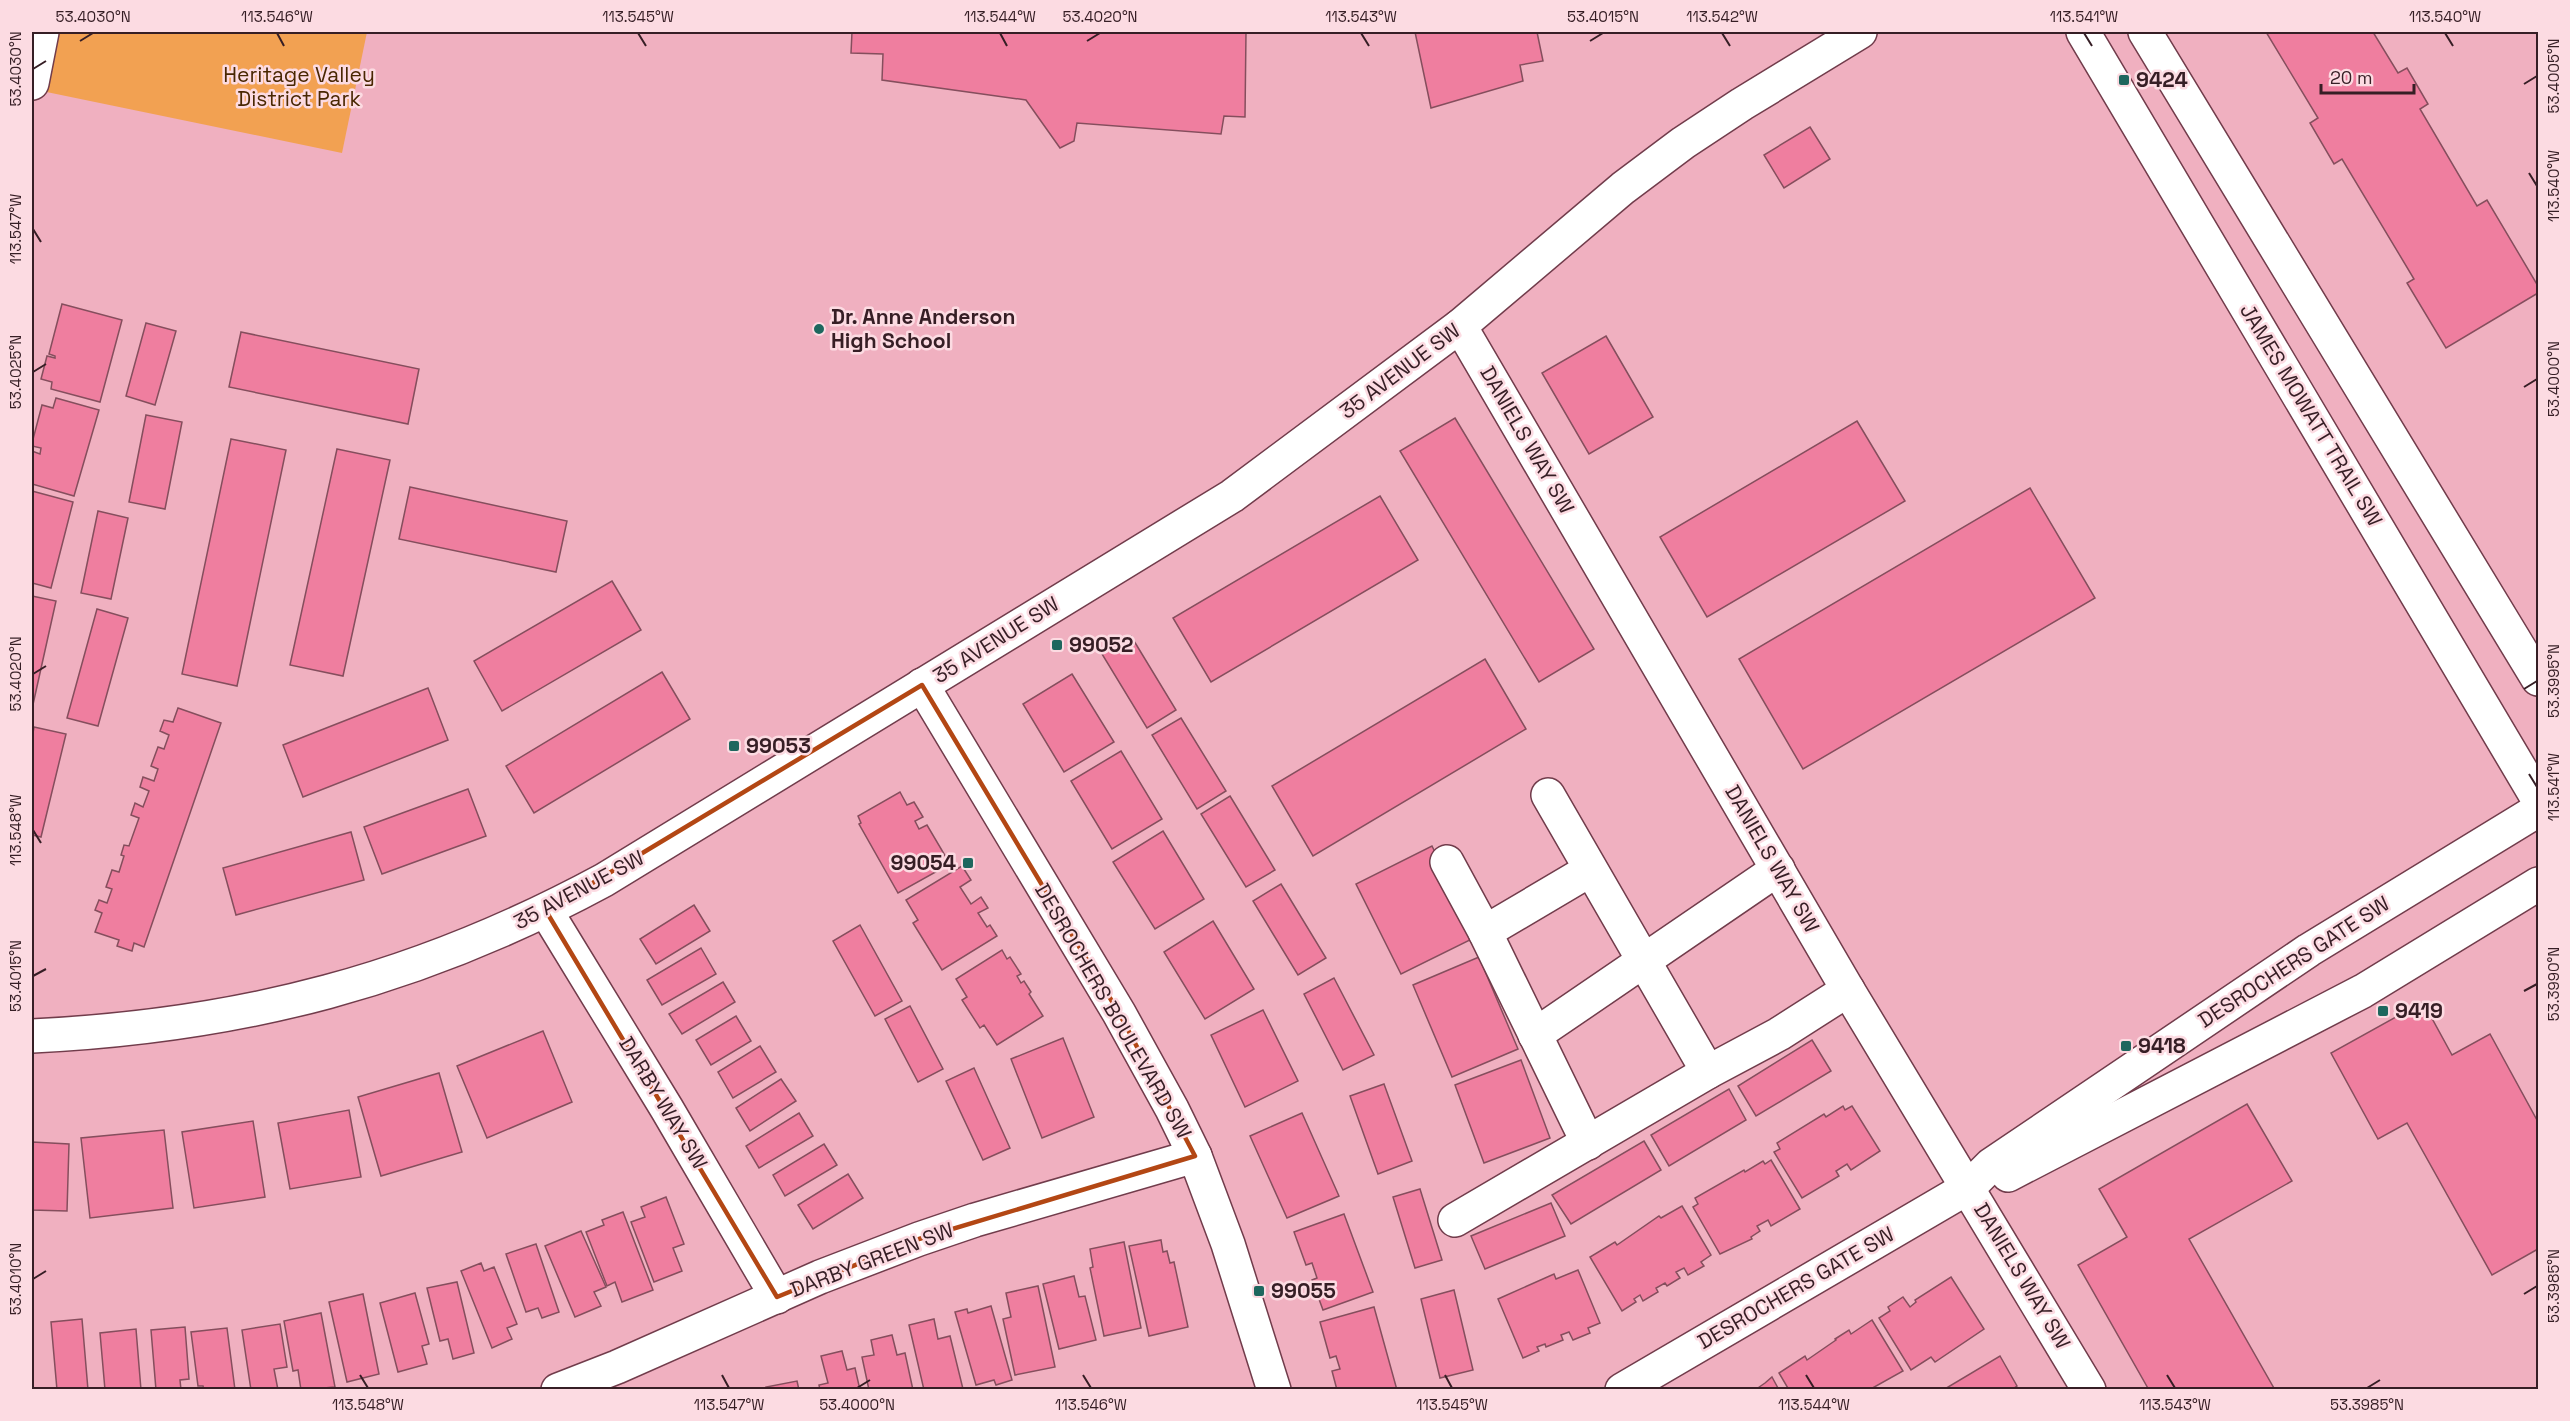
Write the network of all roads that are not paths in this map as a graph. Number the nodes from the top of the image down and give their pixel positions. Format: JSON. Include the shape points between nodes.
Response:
{"nodes":[{"id":1,"x":42,"y":32,"type":"edge"},
{"id":2,"x":1860,"y":32,"type":"edge"},
{"id":3,"x":2083,"y":32,"type":"edge"},
{"id":4,"x":2145,"y":32,"type":"edge"},
{"id":5,"x":32,"y":83,"type":"edge"},
{"id":6,"x":1460,"y":326,"type":"junction"},
{"id":7,"x":2538,"y":679,"type":"edge"},
{"id":8,"x":922,"y":685,"type":"junction"},
{"id":9,"x":1548,"y":795,"type":"dead end"},
{"id":10,"x":2538,"y":799,"type":"edge"},
{"id":11,"x":2538,"y":810,"type":"edge"},
{"id":12,"x":1447,"y":862,"type":"dead end"},
{"id":13,"x":1778,"y":869,"type":"junction"},
{"id":14,"x":1590,"y":870,"type":"junction"},
{"id":15,"x":2538,"y":884,"type":"edge"},
{"id":16,"x":546,"y":911,"type":"junction"},
{"id":17,"x":1485,"y":933,"type":"junction"},
{"id":18,"x":1644,"y":963,"type":"junction"},
{"id":19,"x":1848,"y":990,"type":"junction"},
{"id":20,"x":1535,"y":1035,"type":"junction"},
{"id":21,"x":32,"y":1036,"type":"edge"},
{"id":22,"x":1708,"y":1072,"type":"junction"},
{"id":23,"x":1588,"y":1143,"type":"junction"},
{"id":24,"x":1195,"y":1156,"type":"junction"},
{"id":25,"x":1969,"y":1186,"type":"junction"},
{"id":26,"x":1455,"y":1220,"type":"dead end"},
{"id":27,"x":777,"y":1297,"type":"junction"},
{"id":28,"x":558,"y":1389,"type":"edge"},
{"id":29,"x":1274,"y":1389,"type":"edge"},
{"id":30,"x":1622,"y":1389,"type":"edge"},
{"id":31,"x":2089,"y":1389,"type":"edge"}],
"edges":[{"from":1,"to":5,"type":"street"},
{"from":2,"to":6,"type":"street","name":"35 AVENUE SW","via":[[1675,149]]},
{"from":3,"to":10,"type":"street","name":"JAMES MOWATT TRAIL SW"},
{"from":4,"to":7,"type":"street"},
{"from":6,"to":8,"type":"street","name":"35 AVENUE SW","via":[[1232,496]]},
{"from":6,"to":13,"type":"street","name":"DANIELS WAY SW"},
{"from":8,"to":16,"type":"street","name":"35 AVENUE SW","via":[[604,880]]},
{"from":8,"to":24,"type":"street","name":"DESROCHERS BOULEVARD SW","via":[[1119,1012]]},
{"from":9,"to":14,"type":"street"},
{"from":11,"to":25,"type":"street","name":"DESROCHERS GATE SW","via":[[2309,950],[1991,1165]]},
{"from":12,"to":17,"type":"street"},
{"from":13,"to":18,"type":"street"},
{"from":13,"to":19,"type":"street","name":"DANIELS WAY SW"},
{"from":14,"to":17,"type":"street"},
{"from":14,"to":18,"type":"street"},
{"from":15,"to":25,"type":"street","name":"DESROCHERS GATE SW","via":[[2304,1023],[2000,1179]]},
{"from":16,"to":21,"type":"street","name":"35 AVENUE SW","via":[[441,956],[299,1000],[200,1020]]},
{"from":16,"to":27,"type":"street","name":"DARBY WAY SW"},
{"from":17,"to":20,"type":"street"},
{"from":18,"to":20,"type":"street"},
{"from":18,"to":22,"type":"street"},
{"from":19,"to":22,"type":"street","via":[[1779,1034]]},
{"from":19,"to":25,"type":"street","name":"DANIELS WAY SW"},
{"from":20,"to":23,"type":"street"},
{"from":22,"to":23,"type":"street"},
{"from":23,"to":26,"type":"street"},
{"from":24,"to":27,"type":"street","name":"DARBY GREEN SW","via":[[918,1239]]},
{"from":24,"to":29,"type":"street","name":"DESROCHERS BOULEVARD SW"},
{"from":25,"to":30,"type":"street","name":"DESROCHERS GATE SW"},
{"from":25,"to":31,"type":"street","name":"DANIELS WAY SW"},
{"from":27,"to":28,"type":"street","name":"DARBY GREEN SW"}]}
